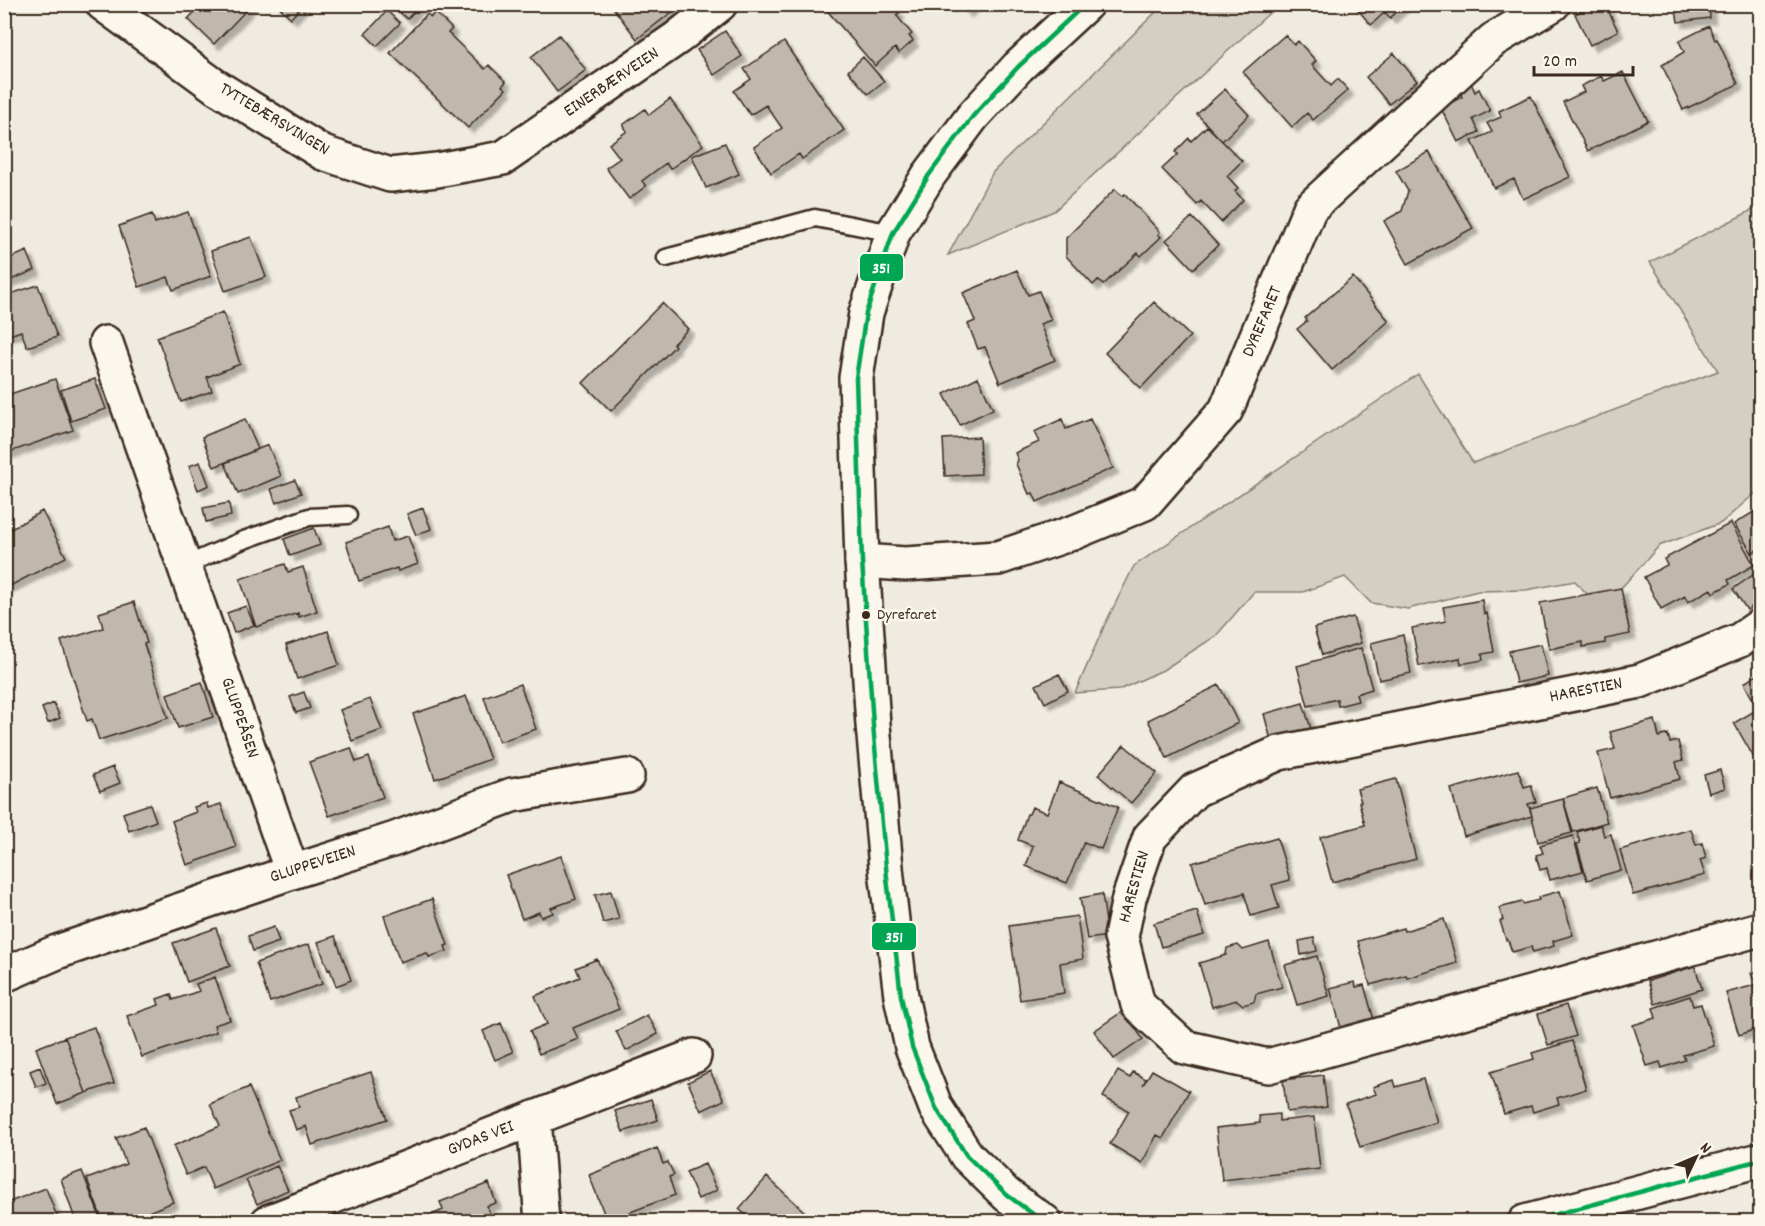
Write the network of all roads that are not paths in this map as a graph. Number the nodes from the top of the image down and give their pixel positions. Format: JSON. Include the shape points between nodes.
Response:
{"nodes":[{"id":1,"x":103,"y":4,"type":"edge"},
{"id":2,"x":720,"y":4,"type":"edge"},
{"id":3,"x":1086,"y":4,"type":"edge"},
{"id":4,"x":1553,"y":4,"type":"edge"},
{"id":5,"x":503,"y":158,"type":"joint"},
{"id":6,"x":893,"y":233,"type":"junction"},
{"id":7,"x":666,"y":258,"type":"dead end"},
{"id":8,"x":106,"y":343,"type":"dead end"},
{"id":9,"x":348,"y":515,"type":"dead end"},
{"id":10,"x":862,"y":561,"type":"junction"},
{"id":11,"x":186,"y":565,"type":"junction"},
{"id":12,"x":1761,"y":626,"type":"edge"},
{"id":13,"x":627,"y":776,"type":"dead end"},
{"id":14,"x":292,"y":872,"type":"junction"},
{"id":15,"x":1761,"y":929,"type":"edge"},
{"id":16,"x":4,"y":975,"type":"edge"},
{"id":17,"x":694,"y":1056,"type":"dead end"},
{"id":18,"x":534,"y":1118,"type":"junction"},
{"id":19,"x":1761,"y":1160,"type":"edge"},
{"id":20,"x":268,"y":1221,"type":"edge"},
{"id":21,"x":542,"y":1221,"type":"edge"},
{"id":22,"x":1045,"y":1221,"type":"edge"},
{"id":23,"x":1525,"y":1221,"type":"edge"}],
"edges":[{"from":1,"to":5,"type":"street","name":"TYTTEBÆRSVINGEN","via":[[215,86],[323,153],[390,175]]},
{"from":2,"to":5,"type":"street","name":"EINERBÆRVEIEN","via":[[677,39]]},
{"from":3,"to":6,"type":"street","via":[[973,116],[929,175]]},
{"from":4,"to":10,"type":"street","name":"DYREFARET","via":[[1493,40],[1310,208],[1226,410],[1145,503],[998,558],[905,564]]},
{"from":6,"to":7,"type":"lane","via":[[816,218]]},
{"from":6,"to":10,"type":"street","via":[[866,312],[856,378]]},
{"from":8,"to":11,"type":"street","name":"GLUPPEÅSEN"},
{"from":9,"to":11,"type":"lane","via":[[309,517]]},
{"from":10,"to":22,"type":"street","via":[[887,878],[901,996],[912,1047],[936,1108],[967,1156],[1007,1195]]},
{"from":11,"to":14,"type":"street","name":"GLUPPEÅSEN"},
{"from":12,"to":15,"type":"street","name":"HARESTIEN","via":[[1740,640],[1640,681],[1279,753],[1195,790],[1150,837],[1121,937],[1138,1005],[1184,1047],[1268,1066]]},
{"from":13,"to":14,"type":"street","name":"GLUPPEVEIEN","via":[[512,795]]},
{"from":14,"to":16,"type":"street","name":"GLUPPEVEIEN","via":[[57,952]]},
{"from":17,"to":18,"type":"street","name":"GYDAS VEI"},
{"from":18,"to":20,"type":"street","name":"GYDAS VEI"},
{"from":18,"to":21,"type":"street"},
{"from":19,"to":23,"type":"street"}]}
